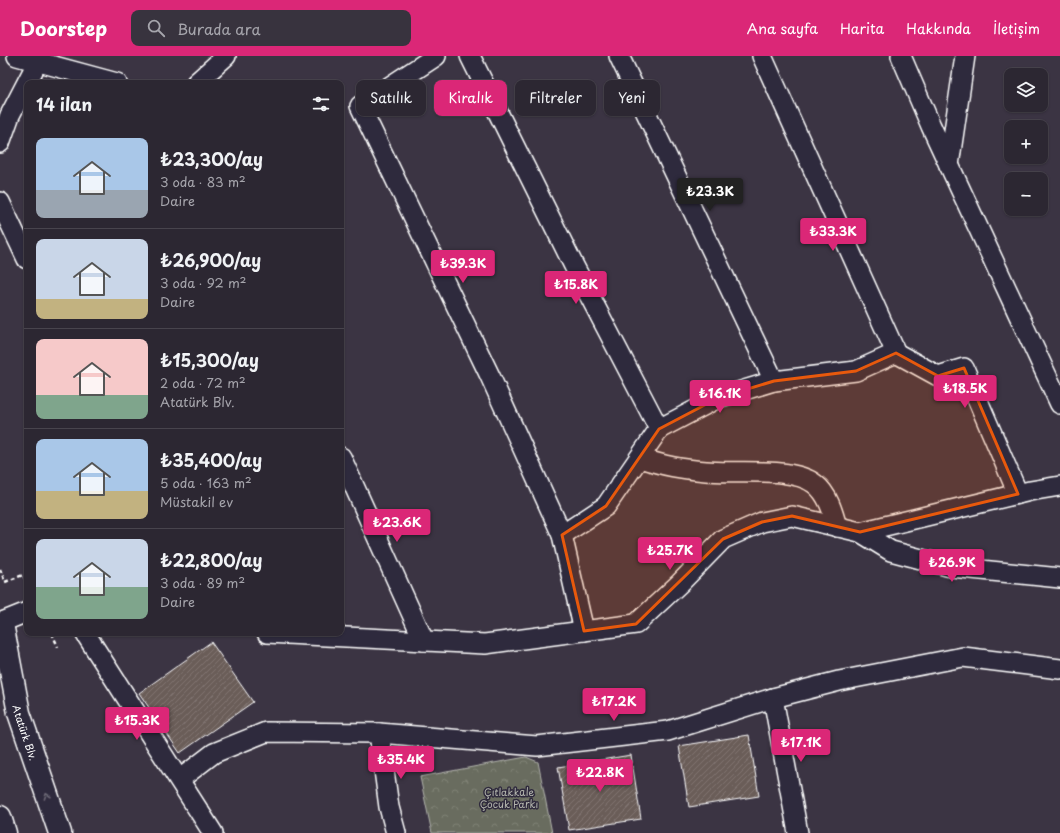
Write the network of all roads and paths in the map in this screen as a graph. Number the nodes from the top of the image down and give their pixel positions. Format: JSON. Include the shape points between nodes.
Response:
{"nodes":[{"id":1,"x":17,"y":56,"type":"edge"},
{"id":2,"x":226,"y":56,"type":"edge"},
{"id":3,"x":436,"y":56,"type":"edge"},
{"id":4,"x":470,"y":56,"type":"edge"},
{"id":5,"x":619,"y":56,"type":"edge"},
{"id":6,"x":762,"y":56,"type":"edge"},
{"id":7,"x":901,"y":56,"type":"edge"},
{"id":8,"x":965,"y":56,"type":"edge"},
{"id":9,"x":38,"y":62,"type":"junction"},
{"id":10,"x":28,"y":80,"type":"edge"},
{"id":11,"x":107,"y":80,"type":"edge"},
{"id":12,"x":199,"y":80,"type":"edge"},
{"id":13,"x":24,"y":88,"type":"edge"},
{"id":14,"x":0,"y":143,"type":"edge"},
{"id":15,"x":949,"y":164,"type":"junction"},
{"id":16,"x":0,"y":202,"type":"edge"},
{"id":17,"x":24,"y":253,"type":"edge"},
{"id":18,"x":896,"y":353,"type":"junction"},
{"id":19,"x":774,"y":381,"type":"junction"},
{"id":20,"x":1060,"y":404,"type":"edge"},
{"id":21,"x":658,"y":429,"type":"junction"},
{"id":22,"x":640,"y":458,"type":"junction"},
{"id":23,"x":344,"y":465,"type":"edge"},
{"id":24,"x":1060,"y":486,"type":"edge"},
{"id":25,"x":1018,"y":494,"type":"junction"},
{"id":26,"x":837,"y":527,"type":"junction"},
{"id":27,"x":860,"y":532,"type":"junction"},
{"id":28,"x":562,"y":535,"type":"junction"},
{"id":29,"x":0,"y":569,"type":"edge"},
{"id":30,"x":24,"y":577,"type":"edge"},
{"id":31,"x":1060,"y":578,"type":"edge"},
{"id":32,"x":24,"y":614,"type":"edge"},
{"id":33,"x":1,"y":627,"type":"edge"},
{"id":34,"x":584,"y":631,"type":"junction"},
{"id":35,"x":53,"y":636,"type":"edge"},
{"id":36,"x":87,"y":636,"type":"edge"},
{"id":37,"x":326,"y":636,"type":"edge"},
{"id":38,"x":424,"y":641,"type":"junction"},
{"id":39,"x":58,"y":647,"type":"dead end"},
{"id":40,"x":1060,"y":669,"type":"edge"},
{"id":41,"x":773,"y":698,"type":"junction"},
{"id":42,"x":379,"y":733,"type":"junction"},
{"id":43,"x":180,"y":779,"type":"junction"},
{"id":44,"x":0,"y":818,"type":"edge"},
{"id":45,"x":4,"y":833,"type":"edge"},
{"id":46,"x":60,"y":833,"type":"edge"},
{"id":47,"x":213,"y":833,"type":"edge"},
{"id":48,"x":396,"y":833,"type":"edge"},
{"id":49,"x":798,"y":833,"type":"edge"}],
"edges":[{"from":1,"to":9,"type":"street"},
{"from":2,"to":12,"type":"street"},
{"from":3,"to":28,"type":"street","via":[[360,106],[490,376]]},
{"from":4,"to":21,"type":"street"},
{"from":5,"to":19,"type":"street"},
{"from":6,"to":18,"type":"street"},
{"from":7,"to":15,"type":"street"},
{"from":8,"to":15,"type":"street"},
{"from":9,"to":10,"type":"street"},
{"from":9,"to":11,"type":"street"},
{"from":13,"to":14,"type":"street","via":[[10,115]]},
{"from":15,"to":20,"type":"street"},
{"from":16,"to":17,"type":"street"},
{"from":18,"to":19,"type":"street","via":[[856,371]]},
{"from":18,"to":25,"type":"street","via":[[938,376],[964,368]]},
{"from":19,"to":21,"type":"street","via":[[718,398]]},
{"from":21,"to":22,"type":"street"},
{"from":22,"to":26,"type":"street","via":[[669,468],[708,472],[753,471],[801,476],[816,484],[830,503]]},
{"from":22,"to":28,"type":"street","via":[[606,506]]},
{"from":23,"to":38,"type":"street"},
{"from":24,"to":25,"type":"street"},
{"from":25,"to":27,"type":"street"},
{"from":26,"to":27,"type":"street"},
{"from":26,"to":34,"type":"street","via":[[792,516],[762,522],[723,539],[636,624]]},
{"from":27,"to":31,"type":"street","via":[[891,551],[951,567]]},
{"from":28,"to":34,"type":"street"},
{"from":29,"to":30,"type":"path","via":[[5,582]]},
{"from":32,"to":33,"type":"street"},
{"from":46,"to":33,"type":"main road","name":"Atatürk Blv.","one_way":true,"via":[[19,713]]},
{"from":34,"to":38,"type":"street","via":[[486,644]]},
{"from":35,"to":39,"type":"path"},
{"from":36,"to":43,"type":"street"},
{"from":37,"to":38,"type":"street"},
{"from":40,"to":41,"type":"street","via":[[963,657],[839,681]]},
{"from":41,"to":42,"type":"street","via":[[668,731],[538,746]]},
{"from":41,"to":49,"type":"street"},
{"from":42,"to":43,"type":"street","via":[[266,732],[214,753]]},
{"from":42,"to":48,"type":"street","via":[[389,807]]},
{"from":43,"to":47,"type":"street"},
{"from":44,"to":45,"type":"main road"}]}
